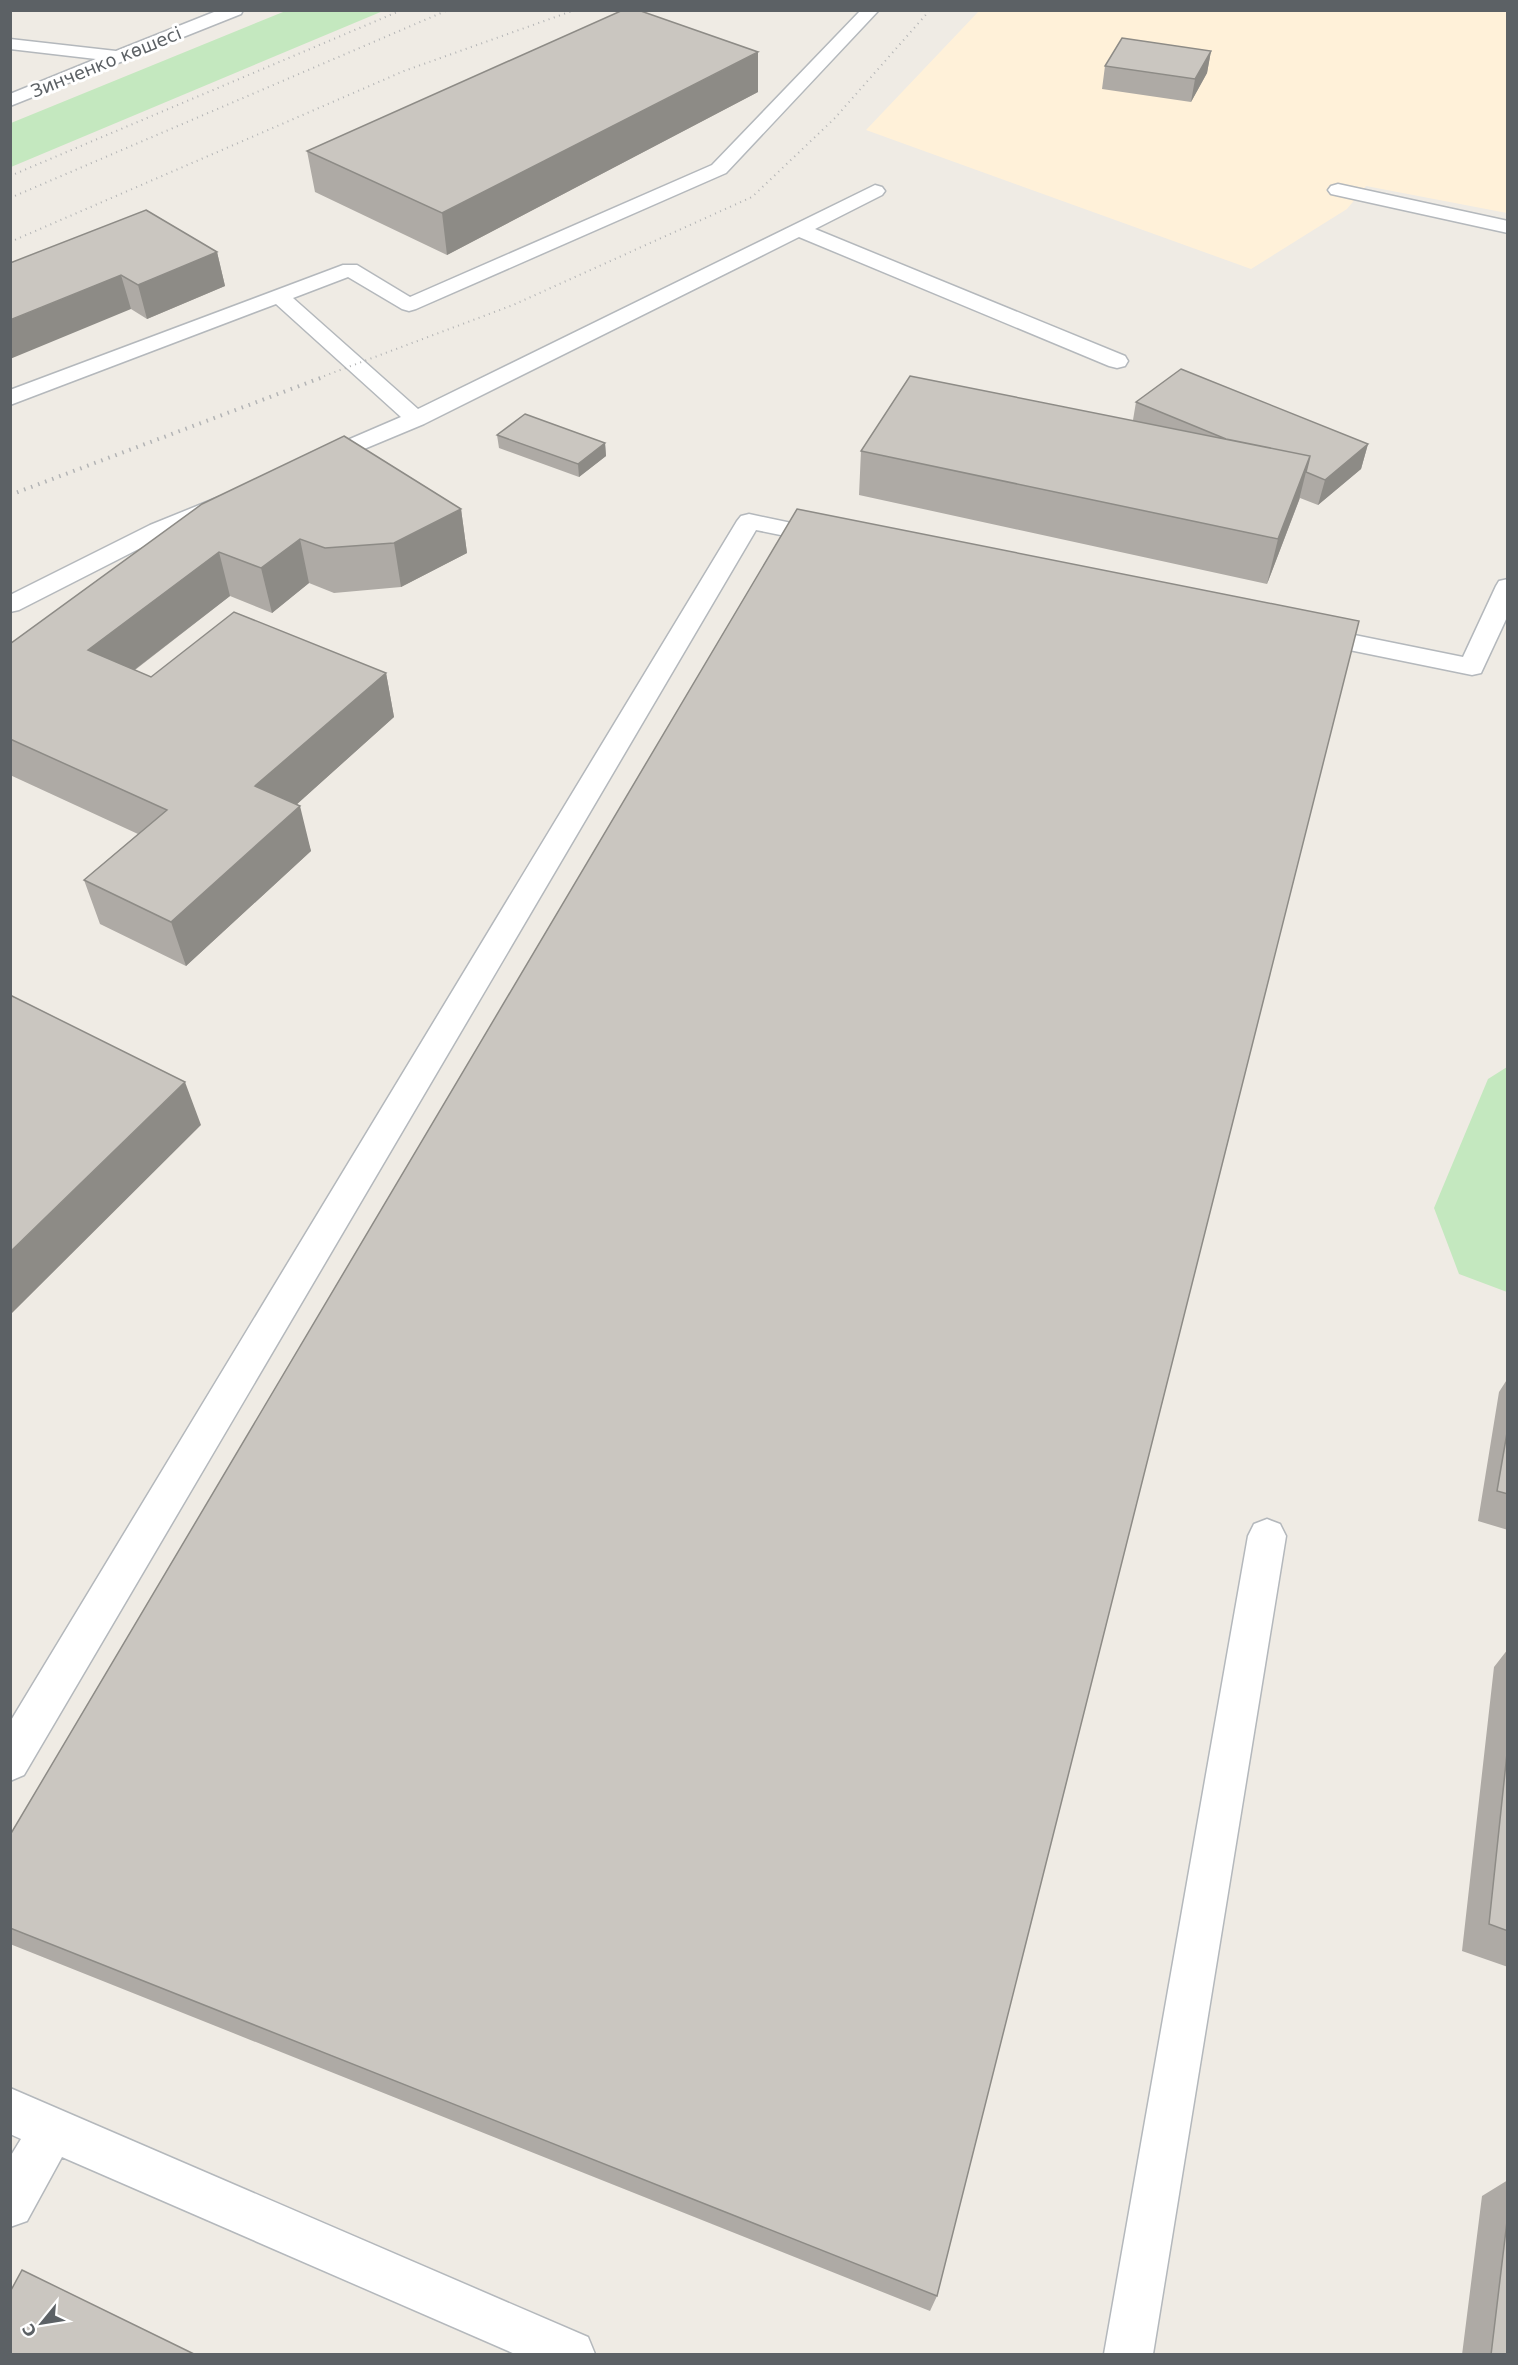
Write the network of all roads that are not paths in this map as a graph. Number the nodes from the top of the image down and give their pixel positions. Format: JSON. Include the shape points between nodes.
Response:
{"nodes":[{"id":1,"x":235,"y":10,"type":"edge"},
{"id":2,"x":871,"y":10,"type":"edge"},
{"id":3,"x":10,"y":44,"type":"edge"},
{"id":4,"x":118,"y":56,"type":"junction"},
{"id":5,"x":10,"y":101,"type":"edge"},
{"id":6,"x":1338,"y":190,"type":"dead end"},
{"id":7,"x":875,"y":191,"type":"dead end"},
{"id":8,"x":1508,"y":227,"type":"edge"},
{"id":9,"x":798,"y":230,"type":"junction"},
{"id":10,"x":279,"y":296,"type":"junction"},
{"id":11,"x":1117,"y":361,"type":"dead end"},
{"id":12,"x":10,"y":398,"type":"edge"},
{"id":13,"x":416,"y":419,"type":"junction"},
{"id":14,"x":298,"y":470,"type":"edge"},
{"id":15,"x":233,"y":498,"type":"edge"},
{"id":16,"x":854,"y":543,"type":"edge"},
{"id":17,"x":1508,"y":586,"type":"edge"},
{"id":18,"x":10,"y":605,"type":"edge"},
{"id":19,"x":1285,"y":629,"type":"edge"},
{"id":20,"x":1267,"y":1536,"type":"dead end"},
{"id":21,"x":10,"y":1761,"type":"edge"},
{"id":22,"x":31,"y":2120,"type":"edge"},
{"id":23,"x":10,"y":2204,"type":"edge"},
{"id":24,"x":571,"y":2355,"type":"edge"},
{"id":25,"x":1128,"y":2355,"type":"edge"}],
"edges":[{"from":1,"to":4,"type":"street","name":"Зинченко көшесі"},
{"from":2,"to":10,"type":"street","via":[[719,169],[409,305],[350,268]]},
{"from":3,"to":4,"type":"street"},
{"from":4,"to":5,"type":"street","name":"Зинченко көшесі"},
{"from":6,"to":8,"type":"street"},
{"from":7,"to":9,"type":"street"},
{"from":9,"to":11,"type":"street"},
{"from":9,"to":13,"type":"street"},
{"from":10,"to":12,"type":"street"},
{"from":10,"to":13,"type":"street"},
{"from":13,"to":14,"type":"street"},
{"from":15,"to":18,"type":"street","via":[[158,530]]},
{"from":16,"to":21,"type":"street","via":[[749,521]]},
{"from":17,"to":19,"type":"street","via":[[1472,667]]},
{"from":20,"to":25,"type":"street"},
{"from":22,"to":23,"type":"street"},
{"from":22,"to":24,"type":"street"}]}
